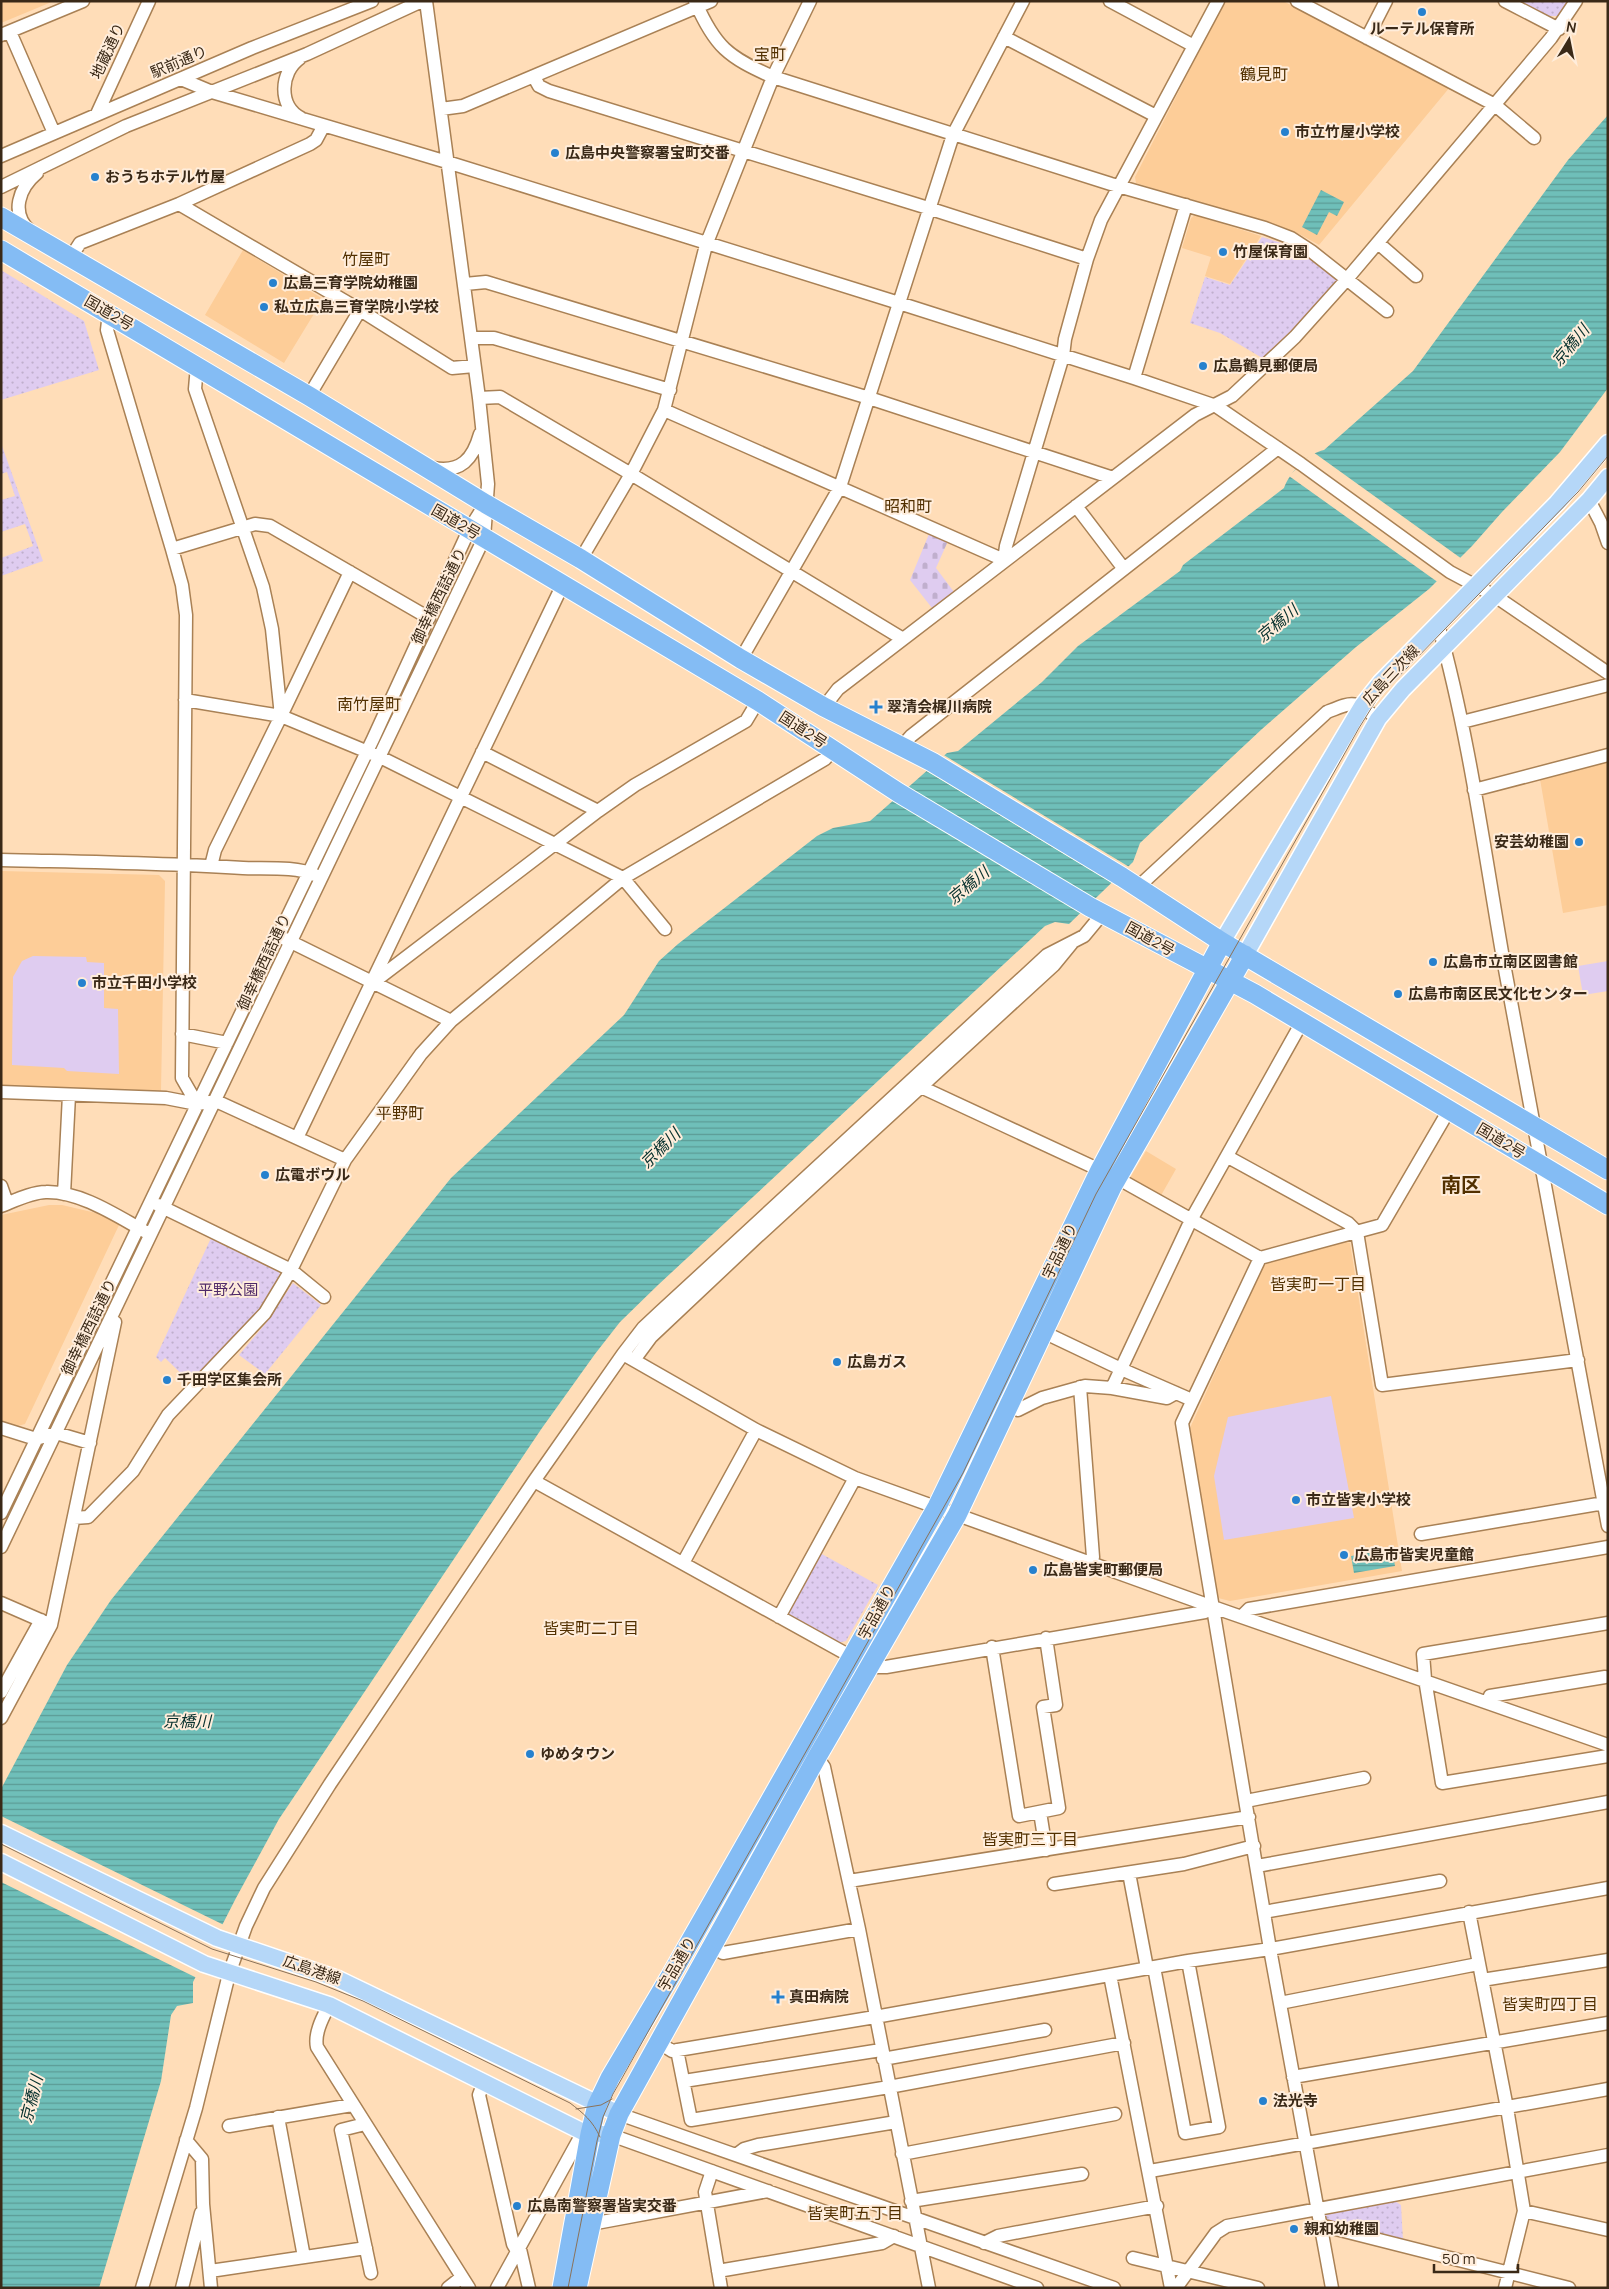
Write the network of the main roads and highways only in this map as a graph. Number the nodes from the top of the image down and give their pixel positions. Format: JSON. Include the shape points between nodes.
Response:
{"nodes":[{"id":1,"x":1,"y":217,"type":"edge"},
{"id":2,"x":1,"y":250,"type":"edge"},
{"id":3,"x":1608,"y":443,"type":"edge"},
{"id":4,"x":1608,"y":476,"type":"edge"},
{"id":5,"x":1222,"y":942,"type":"junction"},
{"id":6,"x":1245,"y":955,"type":"junction"},
{"id":7,"x":1208,"y":969,"type":"junction"},
{"id":8,"x":1230,"y":980,"type":"junction"},
{"id":9,"x":1608,"y":1170,"type":"edge"},
{"id":10,"x":1608,"y":1205,"type":"edge"},
{"id":11,"x":1,"y":1833,"type":"edge"},
{"id":12,"x":1,"y":1862,"type":"edge"},
{"id":13,"x":597,"y":2105,"type":"junction"},
{"id":14,"x":619,"y":2114,"type":"junction"},
{"id":15,"x":586,"y":2133,"type":"junction"},
{"id":16,"x":611,"y":2135,"type":"junction"},
{"id":17,"x":562,"y":2288,"type":"edge"},
{"id":18,"x":577,"y":2288,"type":"edge"}],
"edges":[{"from":1,"to":5,"type":"highway","name":"国道2号","via":[[309,396],[581,559],[740,659],[932,762]]},
{"from":2,"to":7,"type":"highway","name":"国道2号","via":[[758,701],[899,793],[1097,910]]},
{"from":3,"to":5,"type":"main road","name":"広島三次線","via":[[1557,503],[1381,682],[1362,706]]},
{"from":4,"to":6,"type":"main road","name":"広島三次線","via":[[1589,500],[1403,689],[1378,719]]},
{"from":5,"to":6,"type":"highway","name":"国道2号"},
{"from":5,"to":7,"type":"highway","name":"宇品通り"},
{"from":6,"to":8,"type":"highway","name":"宇品通り"},
{"from":6,"to":9,"type":"highway","name":"国道2号"},
{"from":7,"to":8,"type":"highway","name":"国道2号"},
{"from":7,"to":13,"type":"highway","name":"宇品通り","via":[[1100,1170],[937,1507]]},
{"from":8,"to":10,"type":"highway","name":"国道2号"},
{"from":8,"to":14,"type":"highway","name":"宇品通り","via":[[1116,1178],[958,1515],[817,1757]]},
{"from":11,"to":13,"type":"main road","name":"広島港線","via":[[217,1938],[338,1978]]},
{"from":12,"to":15,"type":"main road","name":"広島港線","via":[[204,1964],[329,2005]]},
{"from":13,"to":14,"type":"main road","name":"広島港線"},
{"from":13,"to":15,"type":"highway","name":"宇品通り"},
{"from":14,"to":16,"type":"highway","name":"宇品通り"},
{"from":15,"to":16,"type":"main road","name":"広島港線"},
{"from":15,"to":17,"type":"highway","name":"宇品通り"},
{"from":16,"to":18,"type":"highway","name":"宇品通り"}]}
